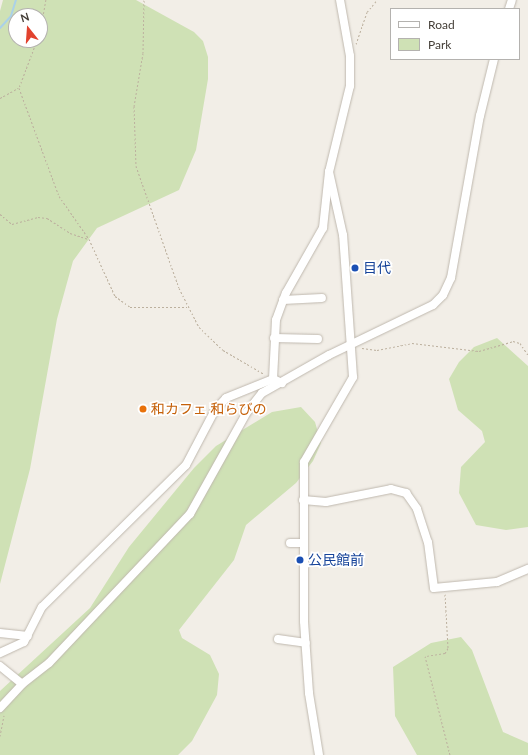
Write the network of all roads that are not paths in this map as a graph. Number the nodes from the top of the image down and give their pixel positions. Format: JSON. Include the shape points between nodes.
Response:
{"nodes":[{"id":1,"x":340,"y":0,"type":"edge"},
{"id":2,"x":494,"y":60,"type":"edge"},
{"id":3,"x":329,"y":172,"type":"junction"},
{"id":4,"x":322,"y":298,"type":"dead end"},
{"id":5,"x":283,"y":300,"type":"junction"},
{"id":6,"x":274,"y":338,"type":"junction"},
{"id":7,"x":318,"y":339,"type":"dead end"},
{"id":8,"x":352,"y":345,"type":"junction"},
{"id":9,"x":273,"y":379,"type":"junction"},
{"id":10,"x":282,"y":383,"type":"junction"},
{"id":11,"x":303,"y":500,"type":"junction"},
{"id":12,"x":290,"y":543,"type":"dead end"},
{"id":13,"x":303,"y":543,"type":"junction"},
{"id":14,"x":528,"y":569,"type":"edge"},
{"id":15,"x":0,"y":633,"type":"edge"},
{"id":16,"x":28,"y":636,"type":"junction"},
{"id":17,"x":278,"y":639,"type":"dead end"},
{"id":18,"x":306,"y":643,"type":"junction"},
{"id":19,"x":0,"y":653,"type":"edge"},
{"id":20,"x":0,"y":666,"type":"edge"},
{"id":21,"x":19,"y":682,"type":"junction"},
{"id":22,"x":3,"y":706,"type":"edge"},
{"id":23,"x":319,"y":755,"type":"edge"}],
"edges":[{"from":1,"to":3,"type":"street","via":[[350,56],[350,86]]},
{"from":2,"to":8,"type":"street","via":[[480,116],[451,278],[443,294],[433,305]]},
{"from":3,"to":5,"type":"street","via":[[323,228]]},
{"from":3,"to":8,"type":"street","via":[[343,235]]},
{"from":4,"to":5,"type":"street"},
{"from":5,"to":6,"type":"street"},
{"from":6,"to":7,"type":"street"},
{"from":6,"to":9,"type":"street"},
{"from":8,"to":10,"type":"street"},
{"from":8,"to":11,"type":"street","via":[[354,376],[304,462]]},
{"from":9,"to":10,"type":"street"},
{"from":9,"to":16,"type":"street","via":[[226,398],[215,410],[186,465],[42,607]]},
{"from":10,"to":21,"type":"street","via":[[262,393],[247,412],[190,514],[55,658]]},
{"from":11,"to":13,"type":"street"},
{"from":11,"to":14,"type":"street","via":[[326,502],[391,489],[406,494],[417,510],[428,542],[434,588],[496,582]]},
{"from":12,"to":13,"type":"street"},
{"from":13,"to":18,"type":"street"},
{"from":15,"to":16,"type":"street"},
{"from":16,"to":19,"type":"street","via":[[24,642]]},
{"from":17,"to":18,"type":"street"},
{"from":18,"to":23,"type":"street"},
{"from":20,"to":21,"type":"street"},
{"from":21,"to":22,"type":"street"}]}
